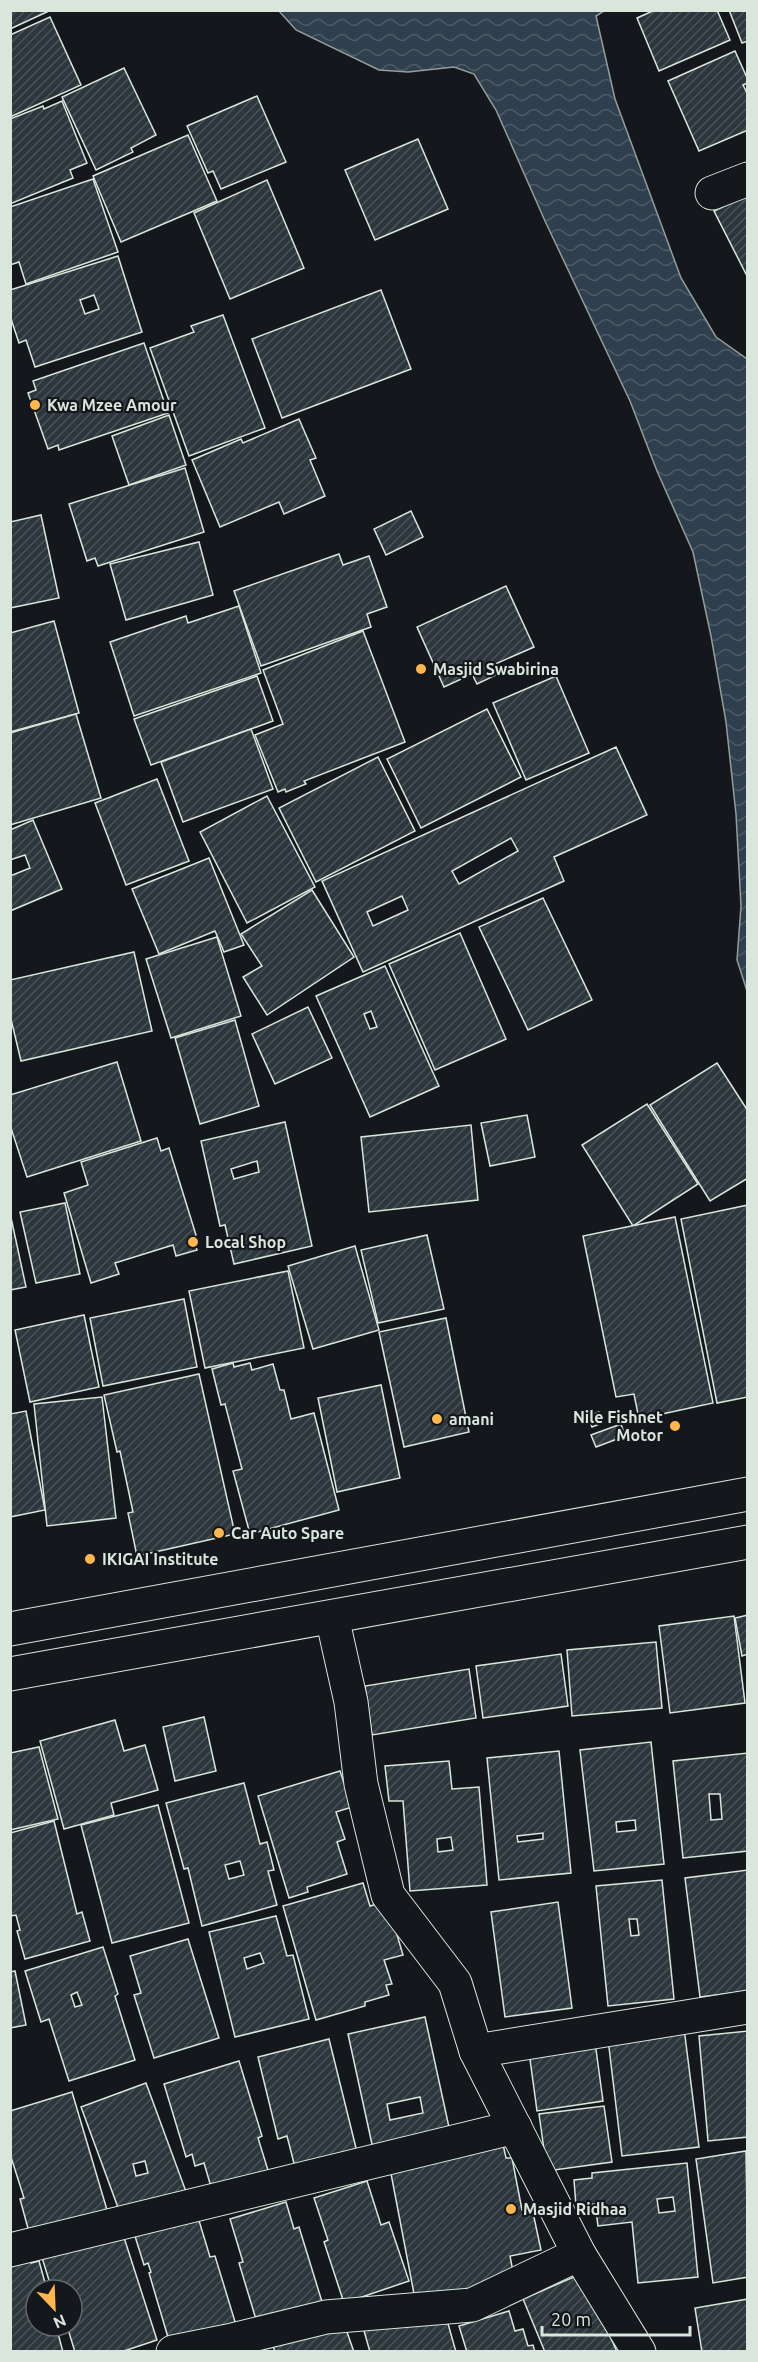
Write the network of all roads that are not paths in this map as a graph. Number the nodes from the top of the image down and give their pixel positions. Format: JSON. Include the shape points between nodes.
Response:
{"nodes":[{"id":1,"x":747,"y":179,"type":"edge"},
{"id":2,"x":712,"y":193,"type":"dead end"},
{"id":3,"x":747,"y":1494,"type":"edge"},
{"id":4,"x":747,"y":1542,"type":"edge"},
{"id":5,"x":332,"y":1617,"type":"junction"},
{"id":6,"x":10,"y":1629,"type":"edge"},
{"id":7,"x":10,"y":1674,"type":"edge"},
{"id":8,"x":747,"y":2007,"type":"edge"},
{"id":9,"x":476,"y":2051,"type":"junction"},
{"id":10,"x":515,"y":2127,"type":"junction"},
{"id":11,"x":10,"y":2250,"type":"edge"},
{"id":12,"x":579,"y":2254,"type":"junction"},
{"id":13,"x":173,"y":2352,"type":"edge"},
{"id":14,"x":639,"y":2352,"type":"edge"}],
"edges":[{"from":1,"to":2,"type":"street"},
{"from":3,"to":6,"type":"street"},
{"from":4,"to":5,"type":"street"},
{"from":5,"to":7,"type":"street"},
{"from":5,"to":9,"type":"street","via":[[351,1702],[361,1784],[388,1895],[455,1983]]},
{"from":8,"to":9,"type":"street"},
{"from":9,"to":10,"type":"street"},
{"from":10,"to":11,"type":"street"},
{"from":10,"to":12,"type":"street"},
{"from":12,"to":13,"type":"street","via":[[472,2305],[326,2317]]},
{"from":12,"to":14,"type":"street"}]}
